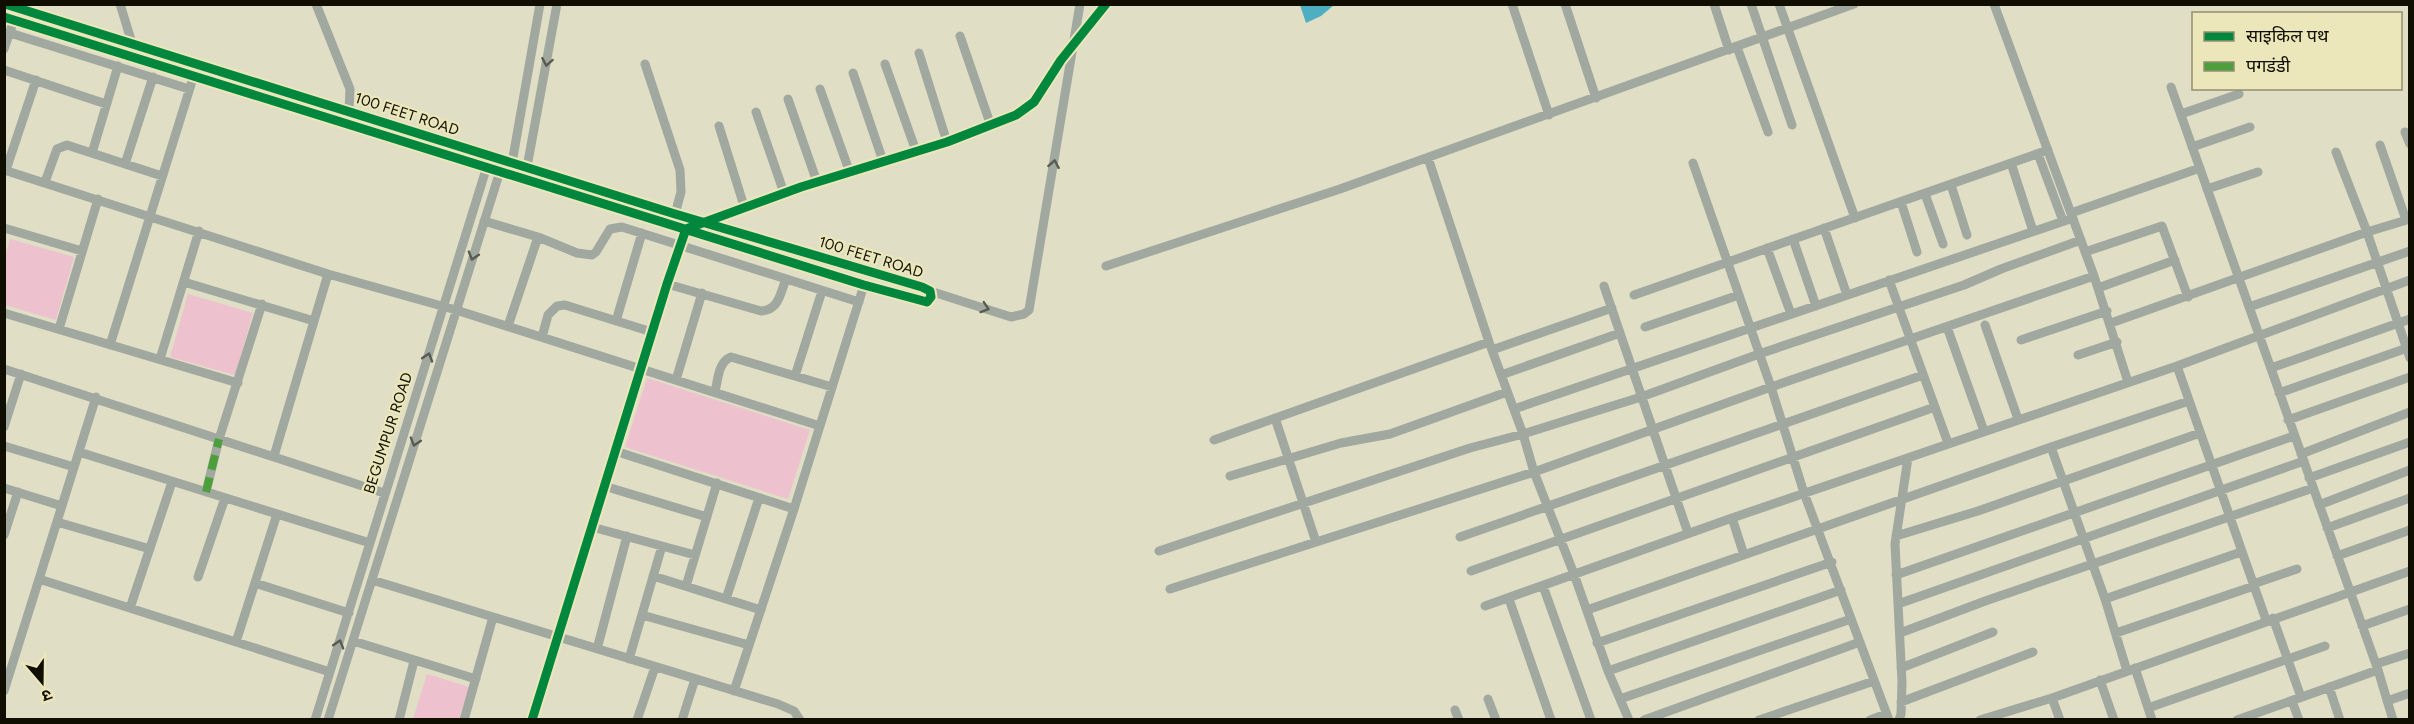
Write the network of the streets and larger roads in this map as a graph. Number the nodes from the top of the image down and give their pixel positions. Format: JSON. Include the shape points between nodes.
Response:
{"nodes":[{"id":1,"x":5,"y":4,"type":"edge"},
{"id":2,"x":120,"y":4,"type":"edge"},
{"id":3,"x":316,"y":4,"type":"edge"},
{"id":4,"x":540,"y":4,"type":"edge"},
{"id":5,"x":557,"y":4,"type":"edge"},
{"id":6,"x":1080,"y":4,"type":"edge"},
{"id":7,"x":1106,"y":4,"type":"edge"},
{"id":8,"x":1512,"y":4,"type":"edge"},
{"id":9,"x":1565,"y":4,"type":"edge"},
{"id":10,"x":1714,"y":4,"type":"edge"},
{"id":11,"x":1750,"y":4,"type":"edge"},
{"id":12,"x":1779,"y":4,"type":"edge"},
{"id":13,"x":1854,"y":4,"type":"edge"},
{"id":14,"x":1994,"y":4,"type":"edge"},
{"id":15,"x":17,"y":9,"type":"junction"},
{"id":16,"x":9,"y":18,"type":"edge"},
{"id":17,"x":1788,"y":30,"type":"junction"},
{"id":18,"x":10,"y":33,"type":"junction"},
{"id":19,"x":960,"y":36,"type":"dead end"},
{"id":20,"x":1762,"y":39,"type":"junction"},
{"id":21,"x":132,"y":43,"type":"junction"},
{"id":22,"x":1074,"y":43,"type":"junction"},
{"id":23,"x":4,"y":49,"type":"edge"},
{"id":24,"x":1733,"y":49,"type":"junction"},
{"id":25,"x":919,"y":53,"type":"dead end"},
{"id":26,"x":645,"y":64,"type":"dead end"},
{"id":27,"x":885,"y":64,"type":"dead end"},
{"id":28,"x":118,"y":66,"type":"junction"},
{"id":29,"x":4,"y":70,"type":"edge"},
{"id":30,"x":854,"y":73,"type":"dead end"},
{"id":31,"x":194,"y":75,"type":"junction"},
{"id":32,"x":153,"y":77,"type":"junction"},
{"id":33,"x":36,"y":80,"type":"junction"},
{"id":34,"x":2171,"y":87,"type":"dead end"},
{"id":35,"x":189,"y":89,"type":"junction"},
{"id":36,"x":820,"y":89,"type":"dead end"},
{"id":37,"x":2239,"y":94,"type":"dead end"},
{"id":38,"x":1596,"y":98,"type":"junction"},
{"id":39,"x":788,"y":99,"type":"dead end"},
{"id":40,"x":106,"y":104,"type":"junction"},
{"id":41,"x":349,"y":110,"type":"junction"},
{"id":42,"x":756,"y":112,"type":"dead end"},
{"id":43,"x":2181,"y":114,"type":"junction"},
{"id":44,"x":1550,"y":115,"type":"junction"},
{"id":45,"x":1792,"y":125,"type":"dead end"},
{"id":46,"x":719,"y":126,"type":"dead end"},
{"id":47,"x":991,"y":126,"type":"junction"},
{"id":48,"x":2250,"y":127,"type":"dead end"},
{"id":49,"x":1767,"y":132,"type":"dead end"},
{"id":50,"x":2405,"y":132,"type":"dead end"},
{"id":51,"x":947,"y":142,"type":"junction"},
{"id":52,"x":2409,"y":144,"type":"edge"},
{"id":53,"x":2380,"y":145,"type":"dead end"},
{"id":54,"x":2192,"y":147,"type":"junction"},
{"id":55,"x":2048,"y":150,"type":"junction"},
{"id":56,"x":916,"y":151,"type":"junction"},
{"id":57,"x":2336,"y":152,"type":"dead end"},
{"id":58,"x":92,"y":153,"type":"junction"},
{"id":59,"x":2038,"y":154,"type":"junction"},
{"id":60,"x":490,"y":156,"type":"junction"},
{"id":61,"x":1428,"y":158,"type":"junction"},
{"id":62,"x":508,"y":161,"type":"junction"},
{"id":63,"x":883,"y":161,"type":"junction"},
{"id":64,"x":1693,"y":163,"type":"dead end"},
{"id":65,"x":2011,"y":163,"type":"junction"},
{"id":66,"x":125,"y":164,"type":"junction"},
{"id":67,"x":527,"y":167,"type":"junction"},
{"id":68,"x":487,"y":168,"type":"junction"},
{"id":69,"x":2200,"y":168,"type":"junction"},
{"id":70,"x":5,"y":170,"type":"edge"},
{"id":71,"x":850,"y":172,"type":"junction"},
{"id":72,"x":2258,"y":172,"type":"dead end"},
{"id":73,"x":500,"y":173,"type":"junction"},
{"id":74,"x":162,"y":176,"type":"junction"},
{"id":75,"x":45,"y":182,"type":"junction"},
{"id":76,"x":817,"y":182,"type":"junction"},
{"id":77,"x":1951,"y":185,"type":"junction"},
{"id":78,"x":2207,"y":189,"type":"junction"},
{"id":79,"x":784,"y":193,"type":"junction"},
{"id":80,"x":1925,"y":194,"type":"junction"},
{"id":81,"x":98,"y":199,"type":"junction"},
{"id":82,"x":1901,"y":202,"type":"junction"},
{"id":83,"x":744,"y":206,"type":"junction"},
{"id":84,"x":675,"y":214,"type":"junction"},
{"id":85,"x":150,"y":215,"type":"junction"},
{"id":86,"x":2069,"y":217,"type":"junction"},
{"id":87,"x":1855,"y":218,"type":"junction"},
{"id":88,"x":2408,"y":219,"type":"edge"},
{"id":89,"x":484,"y":222,"type":"junction"},
{"id":90,"x":703,"y":222,"type":"junction"},
{"id":91,"x":1824,"y":228,"type":"junction"},
{"id":92,"x":5,"y":229,"type":"edge"},
{"id":93,"x":686,"y":229,"type":"junction"},
{"id":94,"x":199,"y":231,"type":"junction"},
{"id":95,"x":2033,"y":231,"type":"junction"},
{"id":96,"x":2367,"y":232,"type":"junction"},
{"id":97,"x":642,"y":233,"type":"junction"},
{"id":98,"x":1967,"y":235,"type":"dead end"},
{"id":99,"x":538,"y":237,"type":"junction"},
{"id":100,"x":1792,"y":239,"type":"junction"},
{"id":101,"x":2081,"y":240,"type":"junction"},
{"id":102,"x":1943,"y":244,"type":"dead end"},
{"id":103,"x":679,"y":245,"type":"junction"},
{"id":104,"x":1767,"y":248,"type":"junction"},
{"id":105,"x":82,"y":251,"type":"junction"},
{"id":106,"x":2409,"y":251,"type":"edge"},
{"id":107,"x":1917,"y":252,"type":"dead end"},
{"id":108,"x":2085,"y":252,"type":"junction"},
{"id":109,"x":2175,"y":260,"type":"junction"},
{"id":110,"x":1727,"y":262,"type":"junction"},
{"id":111,"x":2377,"y":262,"type":"junction"},
{"id":112,"x":1106,"y":266,"type":"dead end"},
{"id":113,"x":328,"y":274,"type":"junction"},
{"id":114,"x":2094,"y":276,"type":"junction"},
{"id":115,"x":786,"y":279,"type":"junction"},
{"id":116,"x":2239,"y":279,"type":"junction"},
{"id":117,"x":1889,"y":280,"type":"junction"},
{"id":118,"x":2409,"y":280,"type":"edge"},
{"id":119,"x":184,"y":282,"type":"junction"},
{"id":120,"x":667,"y":284,"type":"junction"},
{"id":121,"x":864,"y":285,"type":"junction"},
{"id":122,"x":1604,"y":286,"type":"dead end"},
{"id":123,"x":2098,"y":288,"type":"junction"},
{"id":124,"x":2386,"y":289,"type":"junction"},
{"id":125,"x":822,"y":291,"type":"junction"},
{"id":126,"x":930,"y":291,"type":"junction"},
{"id":127,"x":702,"y":293,"type":"junction"},
{"id":128,"x":1634,"y":295,"type":"dead end"},
{"id":129,"x":1739,"y":295,"type":"junction"},
{"id":130,"x":1847,"y":295,"type":"junction"},
{"id":131,"x":2188,"y":297,"type":"junction"},
{"id":132,"x":859,"y":303,"type":"junction"},
{"id":133,"x":262,"y":304,"type":"junction"},
{"id":134,"x":1816,"y":306,"type":"junction"},
{"id":135,"x":444,"y":307,"type":"junction"},
{"id":136,"x":1899,"y":307,"type":"junction"},
{"id":137,"x":2249,"y":307,"type":"junction"},
{"id":138,"x":1612,"y":308,"type":"junction"},
{"id":139,"x":456,"y":310,"type":"junction"},
{"id":140,"x":2107,"y":311,"type":"junction"},
{"id":141,"x":4,"y":313,"type":"edge"},
{"id":142,"x":1791,"y":314,"type":"junction"},
{"id":143,"x":2409,"y":319,"type":"edge"},
{"id":144,"x":314,"y":321,"type":"junction"},
{"id":145,"x":616,"y":321,"type":"junction"},
{"id":146,"x":2111,"y":323,"type":"junction"},
{"id":147,"x":2397,"y":323,"type":"junction"},
{"id":148,"x":1985,"y":325,"type":"dead end"},
{"id":149,"x":508,"y":326,"type":"junction"},
{"id":150,"x":1645,"y":327,"type":"dead end"},
{"id":151,"x":1947,"y":327,"type":"junction"},
{"id":152,"x":1750,"y":328,"type":"junction"},
{"id":153,"x":59,"y":329,"type":"junction"},
{"id":154,"x":652,"y":332,"type":"junction"},
{"id":155,"x":1620,"y":333,"type":"junction"},
{"id":156,"x":2259,"y":336,"type":"junction"},
{"id":157,"x":542,"y":337,"type":"junction"},
{"id":158,"x":1911,"y":340,"type":"junction"},
{"id":159,"x":2021,"y":340,"type":"dead end"},
{"id":160,"x":2117,"y":342,"type":"junction"},
{"id":161,"x":110,"y":345,"type":"junction"},
{"id":162,"x":1490,"y":346,"type":"junction"},
{"id":163,"x":2408,"y":347,"type":"edge"},
{"id":164,"x":1759,"y":354,"type":"junction"},
{"id":165,"x":2078,"y":355,"type":"dead end"},
{"id":166,"x":2409,"y":358,"type":"edge"},
{"id":167,"x":160,"y":359,"type":"junction"},
{"id":168,"x":2177,"y":366,"type":"junction"},
{"id":169,"x":2271,"y":368,"type":"junction"},
{"id":170,"x":4,"y":369,"type":"edge"},
{"id":171,"x":641,"y":369,"type":"junction"},
{"id":172,"x":1633,"y":370,"type":"junction"},
{"id":173,"x":21,"y":374,"type":"junction"},
{"id":174,"x":1501,"y":375,"type":"junction"},
{"id":175,"x":1923,"y":375,"type":"junction"},
{"id":176,"x":795,"y":376,"type":"junction"},
{"id":177,"x":2409,"y":376,"type":"edge"},
{"id":178,"x":676,"y":380,"type":"junction"},
{"id":179,"x":2128,"y":382,"type":"junction"},
{"id":180,"x":238,"y":383,"type":"junction"},
{"id":181,"x":832,"y":387,"type":"junction"},
{"id":182,"x":1772,"y":387,"type":"junction"},
{"id":183,"x":715,"y":392,"type":"junction"},
{"id":184,"x":1507,"y":393,"type":"junction"},
{"id":185,"x":2279,"y":393,"type":"junction"},
{"id":186,"x":96,"y":397,"type":"junction"},
{"id":187,"x":1641,"y":397,"type":"junction"},
{"id":188,"x":2189,"y":400,"type":"junction"},
{"id":189,"x":1935,"y":407,"type":"junction"},
{"id":190,"x":1514,"y":409,"type":"junction"},
{"id":191,"x":2409,"y":412,"type":"edge"},
{"id":192,"x":1275,"y":418,"type":"junction"},
{"id":193,"x":2018,"y":419,"type":"junction"},
{"id":194,"x":2288,"y":420,"type":"junction"},
{"id":195,"x":1782,"y":423,"type":"junction"},
{"id":196,"x":820,"y":426,"type":"junction"},
{"id":197,"x":4,"y":427,"type":"edge"},
{"id":198,"x":1652,"y":431,"type":"junction"},
{"id":199,"x":1984,"y":431,"type":"junction"},
{"id":200,"x":2200,"y":433,"type":"junction"},
{"id":201,"x":1523,"y":434,"type":"junction"},
{"id":202,"x":2294,"y":436,"type":"junction"},
{"id":203,"x":219,"y":439,"type":"junction"},
{"id":204,"x":1215,"y":440,"type":"dead end"},
{"id":205,"x":2409,"y":442,"type":"edge"},
{"id":206,"x":1948,"y":443,"type":"junction"},
{"id":207,"x":4,"y":446,"type":"edge"},
{"id":208,"x":2051,"y":447,"type":"junction"},
{"id":209,"x":615,"y":451,"type":"junction"},
{"id":210,"x":79,"y":452,"type":"junction"},
{"id":211,"x":274,"y":456,"type":"junction"},
{"id":212,"x":1793,"y":456,"type":"junction"},
{"id":213,"x":1288,"y":457,"type":"junction"},
{"id":214,"x":1908,"y":458,"type":"junction"},
{"id":215,"x":2302,"y":458,"type":"junction"},
{"id":216,"x":1664,"y":465,"type":"junction"},
{"id":217,"x":2212,"y":465,"type":"junction"},
{"id":218,"x":74,"y":467,"type":"junction"},
{"id":219,"x":2409,"y":470,"type":"edge"},
{"id":220,"x":1534,"y":472,"type":"junction"},
{"id":221,"x":1230,"y":476,"type":"dead end"},
{"id":222,"x":2309,"y":477,"type":"junction"},
{"id":223,"x":172,"y":482,"type":"junction"},
{"id":224,"x":2064,"y":482,"type":"junction"},
{"id":225,"x":717,"y":483,"type":"junction"},
{"id":226,"x":604,"y":486,"type":"junction"},
{"id":227,"x":4,"y":488,"type":"edge"},
{"id":228,"x":2313,"y":488,"type":"junction"},
{"id":229,"x":2221,"y":490,"type":"junction"},
{"id":230,"x":18,"y":492,"type":"junction"},
{"id":231,"x":206,"y":492,"type":"junction"},
{"id":232,"x":384,"y":493,"type":"junction"},
{"id":233,"x":1804,"y":493,"type":"junction"},
{"id":234,"x":225,"y":498,"type":"junction"},
{"id":235,"x":759,"y":498,"type":"junction"},
{"id":236,"x":1676,"y":498,"type":"junction"},
{"id":237,"x":2409,"y":498,"type":"edge"},
{"id":238,"x":1902,"y":499,"type":"junction"},
{"id":239,"x":1304,"y":503,"type":"junction"},
{"id":240,"x":2319,"y":505,"type":"junction"},
{"id":241,"x":62,"y":506,"type":"junction"},
{"id":242,"x":1547,"y":507,"type":"junction"},
{"id":243,"x":794,"y":509,"type":"junction"},
{"id":244,"x":277,"y":514,"type":"junction"},
{"id":245,"x":2074,"y":514,"type":"junction"},
{"id":246,"x":378,"y":515,"type":"junction"},
{"id":247,"x":707,"y":517,"type":"junction"},
{"id":248,"x":2230,"y":517,"type":"junction"},
{"id":249,"x":1732,"y":518,"type":"junction"},
{"id":250,"x":391,"y":520,"type":"junction"},
{"id":251,"x":57,"y":522,"type":"junction"},
{"id":252,"x":592,"y":526,"type":"junction"},
{"id":253,"x":2327,"y":528,"type":"junction"},
{"id":254,"x":1819,"y":529,"type":"junction"},
{"id":255,"x":2409,"y":530,"type":"edge"},
{"id":256,"x":1688,"y":533,"type":"junction"},
{"id":257,"x":4,"y":535,"type":"edge"},
{"id":258,"x":627,"y":536,"type":"junction"},
{"id":259,"x":1896,"y":536,"type":"junction"},
{"id":260,"x":1460,"y":537,"type":"dead end"},
{"id":261,"x":1560,"y":538,"type":"junction"},
{"id":262,"x":2083,"y":539,"type":"junction"},
{"id":263,"x":1317,"y":542,"type":"junction"},
{"id":264,"x":370,"y":543,"type":"junction"},
{"id":265,"x":662,"y":546,"type":"junction"},
{"id":266,"x":150,"y":549,"type":"junction"},
{"id":267,"x":1159,"y":551,"type":"dead end"},
{"id":268,"x":2241,"y":552,"type":"junction"},
{"id":269,"x":695,"y":555,"type":"junction"},
{"id":270,"x":1744,"y":555,"type":"junction"},
{"id":271,"x":2337,"y":556,"type":"junction"},
{"id":272,"x":1832,"y":562,"type":"junction"},
{"id":273,"x":2093,"y":566,"type":"junction"},
{"id":274,"x":2297,"y":568,"type":"dead end"},
{"id":275,"x":1471,"y":571,"type":"dead end"},
{"id":276,"x":2409,"y":571,"type":"edge"},
{"id":277,"x":1574,"y":574,"type":"junction"},
{"id":278,"x":1896,"y":575,"type":"junction"},
{"id":279,"x":653,"y":576,"type":"junction"},
{"id":280,"x":198,"y":578,"type":"dead end"},
{"id":281,"x":39,"y":579,"type":"junction"},
{"id":282,"x":372,"y":580,"type":"junction"},
{"id":283,"x":255,"y":583,"type":"junction"},
{"id":284,"x":2253,"y":585,"type":"junction"},
{"id":285,"x":686,"y":586,"type":"junction"},
{"id":286,"x":1543,"y":586,"type":"junction"},
{"id":287,"x":1170,"y":590,"type":"dead end"},
{"id":288,"x":1841,"y":590,"type":"junction"},
{"id":289,"x":2350,"y":591,"type":"junction"},
{"id":290,"x":726,"y":599,"type":"junction"},
{"id":291,"x":1509,"y":599,"type":"junction"},
{"id":292,"x":2105,"y":599,"type":"junction"},
{"id":293,"x":1898,"y":604,"type":"junction"},
{"id":294,"x":1485,"y":606,"type":"dead end"},
{"id":295,"x":130,"y":608,"type":"junction"},
{"id":296,"x":2409,"y":609,"type":"edge"},
{"id":297,"x":761,"y":610,"type":"junction"},
{"id":298,"x":1587,"y":610,"type":"junction"},
{"id":299,"x":349,"y":613,"type":"junction"},
{"id":300,"x":642,"y":615,"type":"junction"},
{"id":301,"x":493,"y":617,"type":"junction"},
{"id":302,"x":1851,"y":619,"type":"junction"},
{"id":303,"x":2270,"y":619,"type":"junction"},
{"id":304,"x":2362,"y":626,"type":"junction"},
{"id":305,"x":1993,"y":632,"type":"dead end"},
{"id":306,"x":1900,"y":633,"type":"junction"},
{"id":307,"x":2116,"y":633,"type":"junction"},
{"id":308,"x":556,"y":636,"type":"junction"},
{"id":309,"x":353,"y":641,"type":"junction"},
{"id":310,"x":236,"y":642,"type":"junction"},
{"id":311,"x":1860,"y":642,"type":"junction"},
{"id":312,"x":1598,"y":643,"type":"junction"},
{"id":313,"x":749,"y":645,"type":"junction"},
{"id":314,"x":2325,"y":646,"type":"dead end"},
{"id":315,"x":597,"y":649,"type":"junction"},
{"id":316,"x":4,"y":651,"type":"edge"},
{"id":317,"x":2033,"y":652,"type":"dead end"},
{"id":318,"x":2409,"y":653,"type":"edge"},
{"id":319,"x":16,"y":655,"type":"junction"},
{"id":320,"x":629,"y":659,"type":"junction"},
{"id":321,"x":2288,"y":659,"type":"junction"},
{"id":322,"x":414,"y":661,"type":"junction"},
{"id":323,"x":655,"y":667,"type":"junction"},
{"id":324,"x":2377,"y":667,"type":"junction"},
{"id":325,"x":1901,"y":668,"type":"junction"},
{"id":326,"x":2131,"y":669,"type":"junction"},
{"id":327,"x":1608,"y":671,"type":"junction"},
{"id":328,"x":330,"y":672,"type":"junction"},
{"id":329,"x":476,"y":679,"type":"junction"},
{"id":330,"x":695,"y":679,"type":"junction"},
{"id":331,"x":2100,"y":680,"type":"junction"},
{"id":332,"x":1874,"y":681,"type":"junction"},
{"id":333,"x":2329,"y":687,"type":"junction"},
{"id":334,"x":4,"y":691,"type":"edge"},
{"id":335,"x":734,"y":691,"type":"junction"},
{"id":336,"x":2409,"y":693,"type":"edge"},
{"id":337,"x":2052,"y":698,"type":"junction"},
{"id":338,"x":1488,"y":699,"type":"dead end"},
{"id":339,"x":1620,"y":699,"type":"junction"},
{"id":340,"x":2296,"y":699,"type":"junction"},
{"id":341,"x":2386,"y":701,"type":"junction"},
{"id":342,"x":1901,"y":702,"type":"junction"},
{"id":343,"x":2017,"y":708,"type":"junction"},
{"id":344,"x":2148,"y":708,"type":"junction"},
{"id":345,"x":2265,"y":710,"type":"junction"},
{"id":346,"x":1887,"y":717,"type":"edge"},
{"id":347,"x":1991,"y":718,"type":"edge"},
{"id":348,"x":399,"y":719,"type":"edge"},
{"id":349,"x":315,"y":720,"type":"edge"},
{"id":350,"x":328,"y":720,"type":"edge"},
{"id":351,"x":464,"y":720,"type":"edge"},
{"id":352,"x":532,"y":720,"type":"edge"},
{"id":353,"x":637,"y":720,"type":"edge"},
{"id":354,"x":682,"y":720,"type":"edge"},
{"id":355,"x":800,"y":720,"type":"edge"},
{"id":356,"x":1496,"y":720,"type":"edge"},
{"id":357,"x":1551,"y":720,"type":"edge"},
{"id":358,"x":1591,"y":720,"type":"edge"},
{"id":359,"x":1629,"y":720,"type":"edge"},
{"id":360,"x":1644,"y":720,"type":"edge"},
{"id":361,"x":1759,"y":720,"type":"edge"},
{"id":362,"x":1870,"y":720,"type":"edge"},
{"id":363,"x":1899,"y":720,"type":"edge"},
{"id":364,"x":1980,"y":720,"type":"edge"},
{"id":365,"x":2021,"y":720,"type":"edge"},
{"id":366,"x":2060,"y":720,"type":"edge"},
{"id":367,"x":2114,"y":720,"type":"edge"},
{"id":368,"x":2152,"y":720,"type":"edge"},
{"id":369,"x":2237,"y":720,"type":"edge"},
{"id":370,"x":2269,"y":720,"type":"edge"},
{"id":371,"x":2299,"y":720,"type":"edge"},
{"id":372,"x":2340,"y":720,"type":"edge"},
{"id":373,"x":2393,"y":720,"type":"edge"}],
"edges":[{"from":1,"to":15,"type":"street","name":"100 FEET ROAD"},
{"from":2,"to":21,"type":"street"},
{"from":3,"to":41,"type":"street","via":[[350,88]]},
{"from":4,"to":62,"type":"street","name":"BEGUMPUR ROAD"},
{"from":5,"to":67,"type":"street","one_way":true},
{"from":6,"to":22,"type":"street"},
{"from":7,"to":22,"type":"street"},
{"from":8,"to":44,"type":"street"},
{"from":9,"to":38,"type":"street"},
{"from":10,"to":24,"type":"street"},
{"from":11,"to":20,"type":"street"},
{"from":12,"to":17,"type":"street"},
{"from":13,"to":17,"type":"street"},
{"from":14,"to":55,"type":"street"},
{"from":15,"to":16,"type":"street"},
{"from":15,"to":21,"type":"street","name":"100 FEET ROAD"},
{"from":16,"to":18,"type":"street"},
{"from":16,"to":31,"type":"street","name":"100 FEET ROAD"},
{"from":17,"to":20,"type":"street"},
{"from":17,"to":87,"type":"street"},
{"from":18,"to":23,"type":"street"},
{"from":18,"to":28,"type":"street"},
{"from":19,"to":47,"type":"street"},
{"from":20,"to":24,"type":"street"},
{"from":20,"to":45,"type":"street"},
{"from":21,"to":41,"type":"street","name":"100 FEET ROAD"},
{"from":22,"to":47,"type":"street","via":[[1034,102]]},
{"from":126,"to":22,"type":"street","one_way":true,"via":[[1011,317],[1029,310]]},
{"from":24,"to":38,"type":"street"},
{"from":24,"to":49,"type":"street"},
{"from":25,"to":51,"type":"street"},
{"from":26,"to":84,"type":"street","via":[[680,170],[681,192]]},
{"from":27,"to":56,"type":"street"},
{"from":28,"to":32,"type":"street"},
{"from":28,"to":40,"type":"street"},
{"from":29,"to":33,"type":"street"},
{"from":30,"to":63,"type":"street"},
{"from":31,"to":35,"type":"street"},
{"from":31,"to":68,"type":"street","name":"100 FEET ROAD"},
{"from":32,"to":35,"type":"street"},
{"from":32,"to":66,"type":"street"},
{"from":33,"to":40,"type":"street"},
{"from":33,"to":70,"type":"street"},
{"from":34,"to":43,"type":"street"},
{"from":35,"to":74,"type":"street"},
{"from":36,"to":71,"type":"street"},
{"from":37,"to":43,"type":"street"},
{"from":38,"to":44,"type":"street"},
{"from":39,"to":76,"type":"street"},
{"from":40,"to":58,"type":"street"},
{"from":41,"to":60,"type":"street","name":"100 FEET ROAD"},
{"from":42,"to":79,"type":"street"},
{"from":43,"to":54,"type":"street"},
{"from":44,"to":61,"type":"street"},
{"from":46,"to":83,"type":"street"},
{"from":47,"to":51,"type":"street"},
{"from":48,"to":54,"type":"street"},
{"from":50,"to":52,"type":"street"},
{"from":51,"to":56,"type":"street"},
{"from":53,"to":88,"type":"street"},
{"from":54,"to":69,"type":"street"},
{"from":55,"to":59,"type":"street"},
{"from":55,"to":86,"type":"street"},
{"from":56,"to":63,"type":"street"},
{"from":57,"to":96,"type":"street"},
{"from":58,"to":66,"type":"street"},
{"from":58,"to":75,"type":"street","via":[[60,146]]},
{"from":59,"to":65,"type":"street"},
{"from":59,"to":86,"type":"street"},
{"from":60,"to":62,"type":"street","name":"100 FEET ROAD"},
{"from":60,"to":68,"type":"street","name":"BEGUMPUR ROAD"},
{"from":61,"to":112,"type":"street"},
{"from":61,"to":162,"type":"street"},
{"from":62,"to":67,"type":"street","name":"100 FEET ROAD"},
{"from":62,"to":73,"type":"street","name":"BEGUMPUR ROAD"},
{"from":63,"to":71,"type":"street"},
{"from":64,"to":110,"type":"street"},
{"from":65,"to":77,"type":"street"},
{"from":65,"to":95,"type":"street"},
{"from":66,"to":74,"type":"street"},
{"from":67,"to":84,"type":"street","name":"100 FEET ROAD"},
{"from":68,"to":73,"type":"street","name":"100 FEET ROAD"},
{"from":68,"to":135,"type":"street","name":"BEGUMPUR ROAD"},
{"from":69,"to":78,"type":"street"},
{"from":69,"to":86,"type":"street"},
{"from":70,"to":75,"type":"street"},
{"from":71,"to":76,"type":"street"},
{"from":72,"to":78,"type":"street"},
{"from":73,"to":89,"type":"street","name":"BEGUMPUR ROAD"},
{"from":73,"to":93,"type":"street","name":"100 FEET ROAD"},
{"from":74,"to":85,"type":"street"},
{"from":75,"to":81,"type":"street"},
{"from":76,"to":79,"type":"street"},
{"from":77,"to":80,"type":"street"},
{"from":77,"to":98,"type":"street"},
{"from":78,"to":116,"type":"street"},
{"from":79,"to":83,"type":"street"},
{"from":80,"to":82,"type":"street"},
{"from":80,"to":102,"type":"street"},
{"from":81,"to":85,"type":"street"},
{"from":81,"to":105,"type":"street"},
{"from":82,"to":87,"type":"street"},
{"from":82,"to":107,"type":"street"},
{"from":83,"to":90,"type":"street"},
{"from":84,"to":90,"type":"street","name":"100 FEET ROAD"},
{"from":85,"to":94,"type":"street"},
{"from":85,"to":161,"type":"street"},
{"from":86,"to":95,"type":"street"},
{"from":86,"to":101,"type":"street"},
{"from":87,"to":91,"type":"street"},
{"from":88,"to":96,"type":"street"},
{"from":89,"to":99,"type":"street"},
{"from":89,"to":139,"type":"street","name":"BEGUMPUR ROAD","one_way":true},
{"from":90,"to":93,"type":"street"},
{"from":90,"to":126,"type":"street","name":"100 FEET ROAD"},
{"from":91,"to":100,"type":"street"},
{"from":91,"to":130,"type":"street"},
{"from":92,"to":105,"type":"street"},
{"from":93,"to":103,"type":"street"},
{"from":93,"to":121,"type":"street","name":"100 FEET ROAD"},
{"from":94,"to":113,"type":"street"},
{"from":94,"to":119,"type":"street"},
{"from":95,"to":117,"type":"street"},
{"from":96,"to":111,"type":"street"},
{"from":96,"to":116,"type":"street"},
{"from":97,"to":99,"type":"street","via":[[610,228],[601,247],[592,255]]},
{"from":97,"to":103,"type":"street"},
{"from":97,"to":145,"type":"street"},
{"from":99,"to":149,"type":"street"},
{"from":100,"to":104,"type":"street"},
{"from":100,"to":134,"type":"street"},
{"from":101,"to":108,"type":"street"},
{"from":101,"to":136,"type":"street"},
{"from":103,"to":115,"type":"street"},
{"from":103,"to":120,"type":"street"},
{"from":104,"to":110,"type":"street"},
{"from":104,"to":142,"type":"street"},
{"from":105,"to":153,"type":"street"},
{"from":106,"to":111,"type":"street"},
{"from":108,"to":109,"type":"street","via":[[2161,226]]},
{"from":108,"to":114,"type":"street"},
{"from":109,"to":123,"type":"street"},
{"from":109,"to":131,"type":"street"},
{"from":110,"to":128,"type":"street"},
{"from":110,"to":129,"type":"street"},
{"from":111,"to":124,"type":"street"},
{"from":111,"to":137,"type":"street"},
{"from":113,"to":135,"type":"street"},
{"from":113,"to":144,"type":"street"},
{"from":114,"to":123,"type":"street"},
{"from":114,"to":151,"type":"street"},
{"from":115,"to":125,"type":"street"},
{"from":115,"to":127,"type":"street","via":[[776,306],[766,311]]},
{"from":116,"to":131,"type":"street"},
{"from":116,"to":137,"type":"street"},
{"from":117,"to":130,"type":"street"},
{"from":117,"to":136,"type":"street"},
{"from":118,"to":124,"type":"street"},
{"from":119,"to":133,"type":"street"},
{"from":119,"to":167,"type":"street"},
{"from":120,"to":127,"type":"street"},
{"from":120,"to":154,"type":"street"},
{"from":121,"to":126,"type":"street","name":"100 FEET ROAD","via":[[927,302]]},
{"from":121,"to":132,"type":"street"},
{"from":122,"to":138,"type":"street"},
{"from":123,"to":140,"type":"street"},
{"from":124,"to":147,"type":"street"},
{"from":124,"to":156,"type":"street"},
{"from":125,"to":132,"type":"street"},
{"from":125,"to":176,"type":"street"},
{"from":127,"to":178,"type":"street"},
{"from":129,"to":150,"type":"street"},
{"from":129,"to":152,"type":"street"},
{"from":130,"to":134,"type":"street"},
{"from":131,"to":146,"type":"street"},
{"from":132,"to":181,"type":"street"},
{"from":133,"to":144,"type":"street"},
{"from":133,"to":180,"type":"street"},
{"from":134,"to":142,"type":"street"},
{"from":135,"to":139,"type":"street"},
{"from":232,"to":135,"type":"street","name":"BEGUMPUR ROAD","one_way":true},
{"from":136,"to":158,"type":"street"},
{"from":136,"to":164,"type":"street"},
{"from":137,"to":156,"type":"street"},
{"from":138,"to":155,"type":"street"},
{"from":138,"to":162,"type":"street"},
{"from":139,"to":149,"type":"street"},
{"from":139,"to":250,"type":"street","name":"BEGUMPUR ROAD","one_way":true},
{"from":140,"to":146,"type":"street"},
{"from":140,"to":159,"type":"street"},
{"from":141,"to":153,"type":"street"},
{"from":142,"to":152,"type":"street"},
{"from":143,"to":147,"type":"street"},
{"from":144,"to":211,"type":"street"},
{"from":145,"to":154,"type":"street"},
{"from":145,"to":157,"type":"street","via":[[557,306],[548,315]]},
{"from":146,"to":160,"type":"street"},
{"from":147,"to":163,"type":"street"},
{"from":147,"to":169,"type":"street"},
{"from":148,"to":193,"type":"street"},
{"from":149,"to":157,"type":"street"},
{"from":151,"to":158,"type":"street"},
{"from":151,"to":199,"type":"street"},
{"from":152,"to":164,"type":"street"},
{"from":152,"to":172,"type":"street"},
{"from":153,"to":161,"type":"street"},
{"from":154,"to":171,"type":"street"},
{"from":155,"to":172,"type":"street"},
{"from":155,"to":174,"type":"street"},
{"from":156,"to":168,"type":"street"},
{"from":156,"to":169,"type":"street"},
{"from":157,"to":171,"type":"street"},
{"from":158,"to":175,"type":"street"},
{"from":158,"to":182,"type":"street"},
{"from":160,"to":165,"type":"street"},
{"from":160,"to":179,"type":"street"},
{"from":161,"to":167,"type":"street"},
{"from":162,"to":174,"type":"street"},
{"from":162,"to":192,"type":"street"},
{"from":163,"to":166,"type":"street"},
{"from":163,"to":185,"type":"street"},
{"from":164,"to":182,"type":"street"},
{"from":164,"to":187,"type":"street"},
{"from":167,"to":180,"type":"street"},
{"from":168,"to":179,"type":"street"},
{"from":168,"to":188,"type":"street"},
{"from":169,"to":185,"type":"street"},
{"from":170,"to":173,"type":"street"},
{"from":171,"to":178,"type":"street"},
{"from":171,"to":209,"type":"street"},
{"from":172,"to":187,"type":"street"},
{"from":172,"to":190,"type":"street"},
{"from":173,"to":186,"type":"street"},
{"from":173,"to":197,"type":"street"},
{"from":174,"to":184,"type":"street"},
{"from":175,"to":189,"type":"street"},
{"from":175,"to":195,"type":"street"},
{"from":176,"to":181,"type":"street"},
{"from":176,"to":183,"type":"street","via":[[731,357],[721,367]]},
{"from":177,"to":194,"type":"street"},
{"from":178,"to":183,"type":"street"},
{"from":179,"to":193,"type":"street"},
{"from":180,"to":203,"type":"street"},
{"from":181,"to":196,"type":"street"},
{"from":182,"to":195,"type":"street"},
{"from":182,"to":198,"type":"street"},
{"from":183,"to":196,"type":"street"},
{"from":184,"to":190,"type":"street"},
{"from":184,"to":213,"type":"street","via":[[1390,434]]},
{"from":185,"to":194,"type":"street"},
{"from":186,"to":203,"type":"street"},
{"from":186,"to":210,"type":"street"},
{"from":187,"to":198,"type":"street"},
{"from":187,"to":201,"type":"street"},
{"from":188,"to":200,"type":"street"},
{"from":188,"to":208,"type":"street"},
{"from":189,"to":206,"type":"street"},
{"from":189,"to":212,"type":"street"},
{"from":190,"to":201,"type":"street"},
{"from":191,"to":215,"type":"street"},
{"from":192,"to":204,"type":"street"},
{"from":192,"to":213,"type":"street"},
{"from":193,"to":199,"type":"street"},
{"from":194,"to":202,"type":"street"},
{"from":195,"to":212,"type":"street"},
{"from":195,"to":216,"type":"street"},
{"from":196,"to":243,"type":"street"},
{"from":198,"to":216,"type":"street"},
{"from":198,"to":220,"type":"street"},
{"from":199,"to":206,"type":"street"},
{"from":200,"to":217,"type":"street"},
{"from":200,"to":224,"type":"street"},
{"from":201,"to":220,"type":"street"},
{"from":201,"to":239,"type":"street"},
{"from":202,"to":215,"type":"street"},
{"from":202,"to":217,"type":"street"},
{"from":203,"to":211,"type":"street"},
{"from":203,"to":231,"type":"street"},
{"from":205,"to":222,"type":"street"},
{"from":206,"to":214,"type":"street"},
{"from":207,"to":218,"type":"street"},
{"from":208,"to":224,"type":"street"},
{"from":208,"to":238,"type":"street"},
{"from":209,"to":225,"type":"street"},
{"from":209,"to":226,"type":"street"},
{"from":210,"to":218,"type":"street"},
{"from":210,"to":223,"type":"street"},
{"from":211,"to":232,"type":"street"},
{"from":212,"to":233,"type":"street"},
{"from":212,"to":236,"type":"street"},
{"from":213,"to":221,"type":"street"},
{"from":213,"to":239,"type":"street"},
{"from":214,"to":233,"type":"street"},
{"from":214,"to":238,"type":"street"},
{"from":215,"to":222,"type":"street"},
{"from":215,"to":229,"type":"street"},
{"from":216,"to":236,"type":"street"},
{"from":216,"to":242,"type":"street"},
{"from":217,"to":229,"type":"street"},
{"from":217,"to":245,"type":"street"},
{"from":218,"to":241,"type":"street"},
{"from":219,"to":240,"type":"street"},
{"from":220,"to":242,"type":"street"},
{"from":220,"to":263,"type":"street"},
{"from":222,"to":228,"type":"street"},
{"from":223,"to":231,"type":"street"},
{"from":223,"to":266,"type":"street"},
{"from":224,"to":245,"type":"street"},
{"from":224,"to":259,"type":"street"},
{"from":225,"to":235,"type":"street"},
{"from":225,"to":247,"type":"street"},
{"from":226,"to":247,"type":"street"},
{"from":226,"to":252,"type":"street"},
{"from":227,"to":230,"type":"street"},
{"from":228,"to":240,"type":"street"},
{"from":228,"to":248,"type":"street"},
{"from":229,"to":248,"type":"street"},
{"from":229,"to":262,"type":"street"},
{"from":230,"to":241,"type":"street"},
{"from":230,"to":257,"type":"street"},
{"from":231,"to":234,"type":"street"},
{"from":232,"to":246,"type":"street","name":"BEGUMPUR ROAD"},
{"from":233,"to":249,"type":"street"},
{"from":233,"to":254,"type":"street"},
{"from":234,"to":244,"type":"street"},
{"from":234,"to":280,"type":"street"},
{"from":235,"to":243,"type":"street"},
{"from":235,"to":290,"type":"street"},
{"from":236,"to":256,"type":"street"},
{"from":236,"to":261,"type":"street"},
{"from":237,"to":253,"type":"street"},
{"from":238,"to":254,"type":"street"},
{"from":238,"to":259,"type":"street"},
{"from":239,"to":263,"type":"street"},
{"from":239,"to":267,"type":"street"},
{"from":240,"to":253,"type":"street"},
{"from":241,"to":251,"type":"street"},
{"from":242,"to":260,"type":"street"},
{"from":242,"to":261,"type":"street"},
{"from":243,"to":297,"type":"street"},
{"from":244,"to":264,"type":"street"},
{"from":244,"to":283,"type":"street"},
{"from":245,"to":262,"type":"street"},
{"from":245,"to":278,"type":"street"},
{"from":246,"to":250,"type":"street"},
{"from":246,"to":264,"type":"street","name":"BEGUMPUR ROAD"},
{"from":247,"to":269,"type":"street"},
{"from":248,"to":268,"type":"street"},
{"from":248,"to":273,"type":"street"},
{"from":249,"to":256,"type":"street"},
{"from":249,"to":270,"type":"street"},
{"from":250,"to":282,"type":"street","name":"BEGUMPUR ROAD"},
{"from":251,"to":266,"type":"street"},
{"from":251,"to":281,"type":"street"},
{"from":252,"to":258,"type":"street"},
{"from":252,"to":308,"type":"street"},
{"from":253,"to":271,"type":"street"},
{"from":254,"to":270,"type":"street"},
{"from":254,"to":272,"type":"street"},
{"from":255,"to":271,"type":"street"},
{"from":256,"to":277,"type":"street"},
{"from":258,"to":265,"type":"street"},
{"from":258,"to":315,"type":"street"},
{"from":259,"to":278,"type":"street"},
{"from":261,"to":275,"type":"street"},
{"from":261,"to":277,"type":"street"},
{"from":262,"to":273,"type":"street"},
{"from":262,"to":293,"type":"street"},
{"from":263,"to":287,"type":"street"},
{"from":264,"to":299,"type":"street","name":"BEGUMPUR ROAD"},
{"from":265,"to":269,"type":"street"},
{"from":265,"to":279,"type":"street"},
{"from":266,"to":295,"type":"street"},
{"from":268,"to":284,"type":"street"},
{"from":268,"to":292,"type":"street"},
{"from":269,"to":285,"type":"street"},
{"from":270,"to":298,"type":"street"},
{"from":271,"to":289,"type":"street"},
{"from":272,"to":288,"type":"street"},
{"from":272,"to":312,"type":"street"},
{"from":273,"to":292,"type":"street"},
{"from":273,"to":306,"type":"street"},
{"from":274,"to":284,"type":"street"},
{"from":276,"to":289,"type":"street"},
{"from":277,"to":286,"type":"street"},
{"from":277,"to":298,"type":"street"},
{"from":278,"to":293,"type":"street"},
{"from":279,"to":285,"type":"street"},
{"from":279,"to":300,"type":"street"},
{"from":281,"to":295,"type":"street"},
{"from":281,"to":319,"type":"street"},
{"from":282,"to":301,"type":"street"},
{"from":282,"to":309,"type":"street","name":"BEGUMPUR ROAD"},
{"from":283,"to":299,"type":"street"},
{"from":283,"to":310,"type":"street"},
{"from":284,"to":303,"type":"street"},
{"from":284,"to":307,"type":"street"},
{"from":285,"to":290,"type":"street"},
{"from":286,"to":291,"type":"street"},
{"from":286,"to":358,"type":"street"},
{"from":288,"to":302,"type":"street"},
{"from":288,"to":327,"type":"street"},
{"from":289,"to":303,"type":"street"},
{"from":289,"to":304,"type":"street"},
{"from":290,"to":297,"type":"street"},
{"from":291,"to":294,"type":"street"},
{"from":291,"to":357,"type":"street"},
{"from":292,"to":307,"type":"street"},
{"from":293,"to":306,"type":"street"},
{"from":295,"to":310,"type":"street"},
{"from":296,"to":304,"type":"street"},
{"from":297,"to":313,"type":"street"},
{"from":298,"to":312,"type":"street"},
{"from":328,"to":299,"type":"street","name":"BEGUMPUR ROAD","one_way":true},
{"from":300,"to":313,"type":"street"},
{"from":300,"to":320,"type":"street"},
{"from":301,"to":308,"type":"street"},
{"from":301,"to":329,"type":"street"},
{"from":302,"to":311,"type":"street"},
{"from":302,"to":339,"type":"street"},
{"from":303,"to":321,"type":"street"},
{"from":303,"to":326,"type":"street"},
{"from":304,"to":324,"type":"street"},
{"from":305,"to":325,"type":"street"},
{"from":306,"to":325,"type":"street"},
{"from":307,"to":326,"type":"street"},
{"from":308,"to":315,"type":"street"},
{"from":308,"to":352,"type":"street"},
{"from":309,"to":322,"type":"street"},
{"from":309,"to":350,"type":"street","name":"BEGUMPUR ROAD"},
{"from":310,"to":328,"type":"street"},
{"from":311,"to":332,"type":"street"},
{"from":311,"to":360,"type":"street"},
{"from":312,"to":327,"type":"street"},
{"from":313,"to":335,"type":"street"},
{"from":314,"to":321,"type":"street"},
{"from":315,"to":320,"type":"street"},
{"from":316,"to":319,"type":"street"},
{"from":317,"to":342,"type":"street"},
{"from":318,"to":324,"type":"street"},
{"from":319,"to":334,"type":"street"},
{"from":320,"to":323,"type":"street"},
{"from":321,"to":340,"type":"street"},
{"from":321,"to":344,"type":"street"},
{"from":322,"to":329,"type":"street"},
{"from":322,"to":348,"type":"street"},
{"from":323,"to":330,"type":"street"},
{"from":323,"to":353,"type":"street"},
{"from":324,"to":333,"type":"street"},
{"from":324,"to":341,"type":"street"},
{"from":325,"to":342,"type":"street"},
{"from":326,"to":331,"type":"street"},
{"from":326,"to":344,"type":"street"},
{"from":327,"to":339,"type":"street"},
{"from":328,"to":349,"type":"street","name":"BEGUMPUR ROAD"},
{"from":329,"to":351,"type":"street"},
{"from":330,"to":335,"type":"street"},
{"from":330,"to":354,"type":"street"},
{"from":331,"to":337,"type":"street"},
{"from":331,"to":367,"type":"street"},
{"from":332,"to":346,"type":"street"},
{"from":332,"to":361,"type":"street"},
{"from":333,"to":340,"type":"street"},
{"from":333,"to":372,"type":"street"},
{"from":335,"to":355,"type":"street","via":[[794,711]]},
{"from":336,"to":341,"type":"street"},
{"from":337,"to":343,"type":"street"},
{"from":337,"to":366,"type":"street"},
{"from":338,"to":356,"type":"street"},
{"from":339,"to":359,"type":"street"},
{"from":340,"to":345,"type":"street"},
{"from":340,"to":371,"type":"street"},
{"from":341,"to":373,"type":"street"},
{"from":342,"to":363,"type":"street"},
{"from":343,"to":347,"type":"street"},
{"from":343,"to":365,"type":"street"},
{"from":344,"to":368,"type":"street"},
{"from":345,"to":369,"type":"street"},
{"from":345,"to":370,"type":"street"},
{"from":346,"to":362,"type":"street"},
{"from":347,"to":364,"type":"street"}]}
